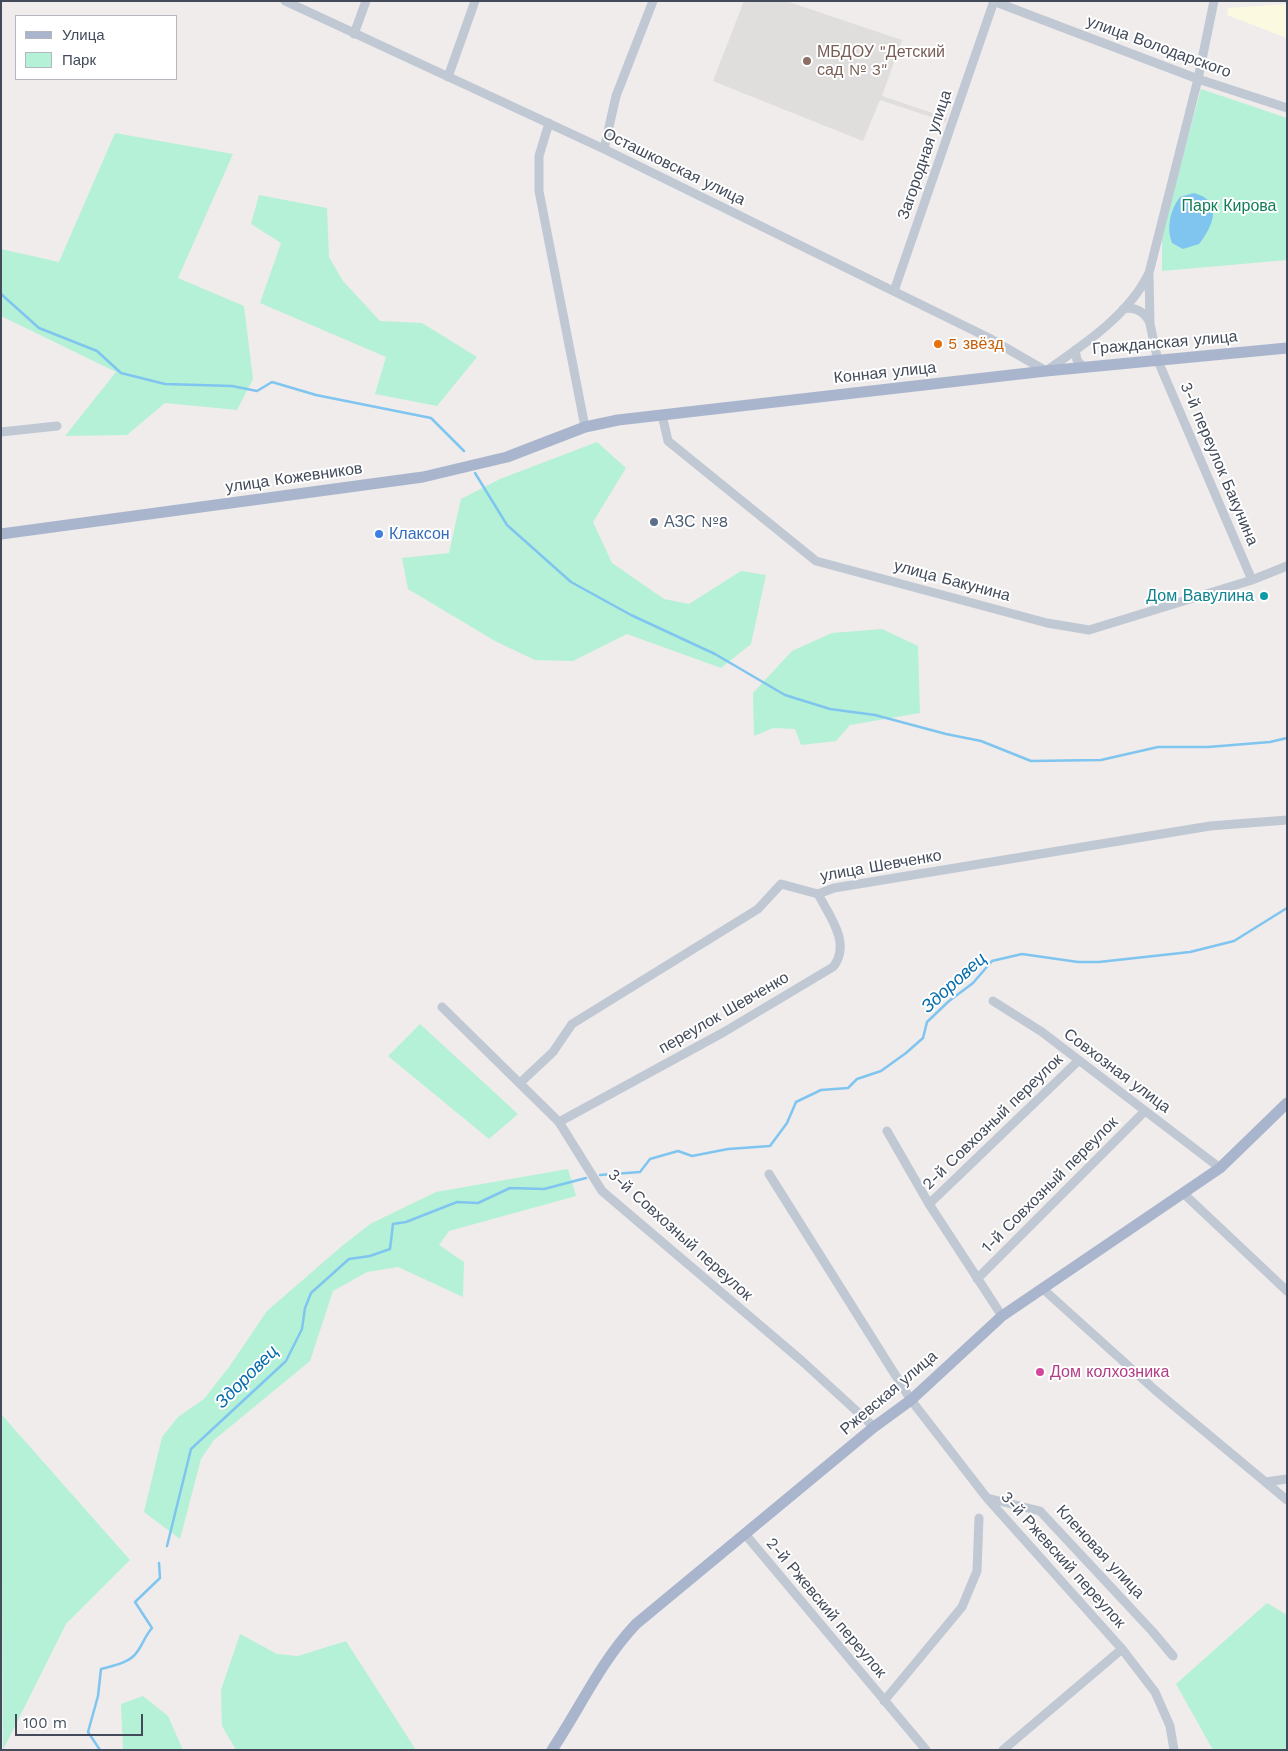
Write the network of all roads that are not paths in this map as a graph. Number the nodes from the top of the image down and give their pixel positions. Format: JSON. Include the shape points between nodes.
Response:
{"nodes":[{"id":1,"x":285,"y":1,"type":"edge"},
{"id":2,"x":366,"y":1,"type":"edge"},
{"id":3,"x":475,"y":1,"type":"edge"},
{"id":4,"x":653,"y":1,"type":"edge"},
{"id":5,"x":994,"y":1,"type":"edge"},
{"id":6,"x":1214,"y":1,"type":"edge"},
{"id":7,"x":354,"y":34,"type":"junction"},
{"id":8,"x":448,"y":77,"type":"junction"},
{"id":9,"x":1198,"y":79,"type":"junction"},
{"id":10,"x":1287,"y":108,"type":"edge"},
{"id":11,"x":549,"y":123,"type":"junction"},
{"id":12,"x":604,"y":149,"type":"junction"},
{"id":13,"x":1149,"y":273,"type":"junction"},
{"id":14,"x":894,"y":291,"type":"junction"},
{"id":15,"x":1123,"y":310,"type":"junction"},
{"id":16,"x":1150,"y":324,"type":"junction"},
{"id":17,"x":1287,"y":348,"type":"edge"},
{"id":18,"x":1075,"y":350,"type":"junction"},
{"id":19,"x":1158,"y":361,"type":"junction"},
{"id":20,"x":1083,"y":368,"type":"junction"},
{"id":21,"x":1046,"y":371,"type":"junction"},
{"id":22,"x":662,"y":415,"type":"junction"},
{"id":23,"x":57,"y":426,"type":"dead end"},
{"id":24,"x":585,"y":427,"type":"junction"},
{"id":25,"x":1,"y":432,"type":"edge"},
{"id":26,"x":1,"y":534,"type":"edge"},
{"id":27,"x":1287,"y":566,"type":"edge"},
{"id":28,"x":1252,"y":580,"type":"junction"},
{"id":29,"x":1287,"y":820,"type":"edge"},
{"id":30,"x":818,"y":894,"type":"junction"},
{"id":31,"x":993,"y":1001,"type":"dead end"},
{"id":32,"x":442,"y":1007,"type":"dead end"},
{"id":33,"x":1078,"y":1061,"type":"junction"},
{"id":34,"x":520,"y":1084,"type":"junction"},
{"id":35,"x":1287,"y":1103,"type":"edge"},
{"id":36,"x":1145,"y":1111,"type":"junction"},
{"id":37,"x":559,"y":1122,"type":"junction"},
{"id":38,"x":887,"y":1131,"type":"dead end"},
{"id":39,"x":1220,"y":1168,"type":"junction"},
{"id":40,"x":768,"y":1174,"type":"dead end"},
{"id":41,"x":1183,"y":1193,"type":"junction"},
{"id":42,"x":929,"y":1204,"type":"junction"},
{"id":43,"x":977,"y":1279,"type":"junction"},
{"id":44,"x":1042,"y":1289,"type":"junction"},
{"id":45,"x":1287,"y":1291,"type":"edge"},
{"id":46,"x":1002,"y":1316,"type":"junction"},
{"id":47,"x":911,"y":1400,"type":"junction"},
{"id":48,"x":874,"y":1427,"type":"junction"},
{"id":49,"x":1287,"y":1478,"type":"edge"},
{"id":50,"x":1266,"y":1482,"type":"junction"},
{"id":51,"x":987,"y":1498,"type":"junction"},
{"id":52,"x":1287,"y":1500,"type":"edge"},
{"id":53,"x":979,"y":1518,"type":"dead end"},
{"id":54,"x":745,"y":1534,"type":"junction"},
{"id":55,"x":1122,"y":1649,"type":"junction"},
{"id":56,"x":1173,"y":1656,"type":"dead end"},
{"id":57,"x":884,"y":1701,"type":"junction"},
{"id":58,"x":552,"y":1750,"type":"edge"},
{"id":59,"x":926,"y":1750,"type":"edge"},
{"id":60,"x":1003,"y":1750,"type":"edge"},
{"id":61,"x":1174,"y":1750,"type":"edge"}],
"edges":[{"from":1,"to":7,"type":"street","name":"Осташковская улица"},
{"from":2,"to":7,"type":"street"},
{"from":3,"to":8,"type":"street"},
{"from":4,"to":12,"type":"street","via":[[616,96]]},
{"from":5,"to":9,"type":"street","name":"улица Володарского"},
{"from":5,"to":14,"type":"street","name":"Загородная улица"},
{"from":6,"to":9,"type":"street","name":"Конная улица"},
{"from":7,"to":8,"type":"street","name":"Осташковская улица"},
{"from":8,"to":11,"type":"street","name":"Осташковская улица"},
{"from":9,"to":10,"type":"street","name":"улица Володарского"},
{"from":9,"to":13,"type":"street","name":"Конная улица"},
{"from":11,"to":12,"type":"street","name":"Осташковская улица"},
{"from":11,"to":24,"type":"street","via":[[539,156],[539,191]]},
{"from":12,"to":14,"type":"street","name":"Осташковская улица"},
{"from":13,"to":15,"type":"street","name":"Конная улица"},
{"from":13,"to":16,"type":"street","name":"Конная улица"},
{"from":14,"to":21,"type":"street","name":"Осташковская улица","via":[[989,338]]},
{"from":15,"to":16,"type":"street","via":[[1132,308],[1142,312]]},
{"from":15,"to":18,"type":"street","name":"Конная улица"},
{"from":16,"to":19,"type":"street","name":"Конная улица"},
{"from":17,"to":19,"type":"main road","name":"Гражданская улица"},
{"from":18,"to":20,"type":"street"},
{"from":18,"to":21,"type":"street","name":"Конная улица"},
{"from":19,"to":20,"type":"main road","name":"Гражданская улица"},
{"from":19,"to":28,"type":"street","name":"3-й переулок Бакунина"},
{"from":20,"to":21,"type":"main road","name":"Гражданская улица"},
{"from":21,"to":22,"type":"main road","name":"Конная улица"},
{"from":22,"to":24,"type":"main road","name":"Конная улица"},
{"from":22,"to":28,"type":"street","name":"улица Бакунина","via":[[668,441],[816,561],[1047,623],[1089,630]]},
{"from":23,"to":25,"type":"street"},
{"from":24,"to":26,"type":"main road","name":"улица Кожевников","via":[[507,457],[423,477]]},
{"from":27,"to":28,"type":"street","name":"улица Бакунина"},
{"from":29,"to":30,"type":"street","name":"улица Шевченко","via":[[1200,827],[834,888]]},
{"from":30,"to":34,"type":"street","name":"улица Шевченко","via":[[781,884],[758,909],[572,1024],[553,1052]]},
{"from":30,"to":37,"type":"street","name":"переулок Шевченко","via":[[840,935],[840,959],[834,967],[724,1032]]},
{"from":31,"to":33,"type":"street","name":"Совхозная улица","via":[[1042,1032]]},
{"from":32,"to":34,"type":"street","name":"3-й Совхозный переулок"},
{"from":33,"to":36,"type":"street","name":"Совхозная улица"},
{"from":33,"to":42,"type":"street","name":"2-й Совхозный переулок"},
{"from":34,"to":37,"type":"street","name":"3-й Совхозный переулок"},
{"from":35,"to":39,"type":"main road","name":"Ржевская улица"},
{"from":36,"to":39,"type":"street","name":"Совхозная улица"},
{"from":36,"to":43,"type":"street","name":"1-й Совхозный переулок"},
{"from":37,"to":48,"type":"street","name":"3-й Совхозный переулок","via":[[602,1191],[802,1361]]},
{"from":38,"to":42,"type":"street","name":"2-й Совхозный переулок"},
{"from":39,"to":41,"type":"main road","name":"Ржевская улица"},
{"from":40,"to":47,"type":"street"},
{"from":41,"to":44,"type":"main road","name":"Ржевская улица"},
{"from":41,"to":45,"type":"street"},
{"from":42,"to":43,"type":"street","name":"2-й Совхозный переулок"},
{"from":43,"to":46,"type":"street","name":"2-й Совхозный переулок"},
{"from":44,"to":46,"type":"main road","name":"Ржевская улица"},
{"from":44,"to":50,"type":"street","via":[[1155,1390]]},
{"from":46,"to":47,"type":"main road","name":"Ржевская улица"},
{"from":47,"to":48,"type":"main road","name":"Ржевская улица"},
{"from":47,"to":51,"type":"street","name":"3-й Ржевский переулок"},
{"from":48,"to":54,"type":"main road","name":"Ржевская улица"},
{"from":49,"to":50,"type":"street"},
{"from":50,"to":52,"type":"street"},
{"from":51,"to":55,"type":"street","name":"3-й Ржевский переулок"},
{"from":51,"to":56,"type":"street","name":"Кленовая улица","via":[[1040,1511]]},
{"from":53,"to":57,"type":"street","name":"2-й Ржевский переулок","via":[[977,1571],[962,1607]]},
{"from":54,"to":57,"type":"street","name":"2-й Ржевский переулок"},
{"from":54,"to":58,"type":"main road","name":"Ржевская улица","via":[[621,1640]]},
{"from":55,"to":60,"type":"street"},
{"from":55,"to":61,"type":"street","name":"3-й Ржевский переулок","via":[[1155,1692],[1170,1726]]},
{"from":57,"to":59,"type":"street","name":"2-й Ржевский переулок"}]}
